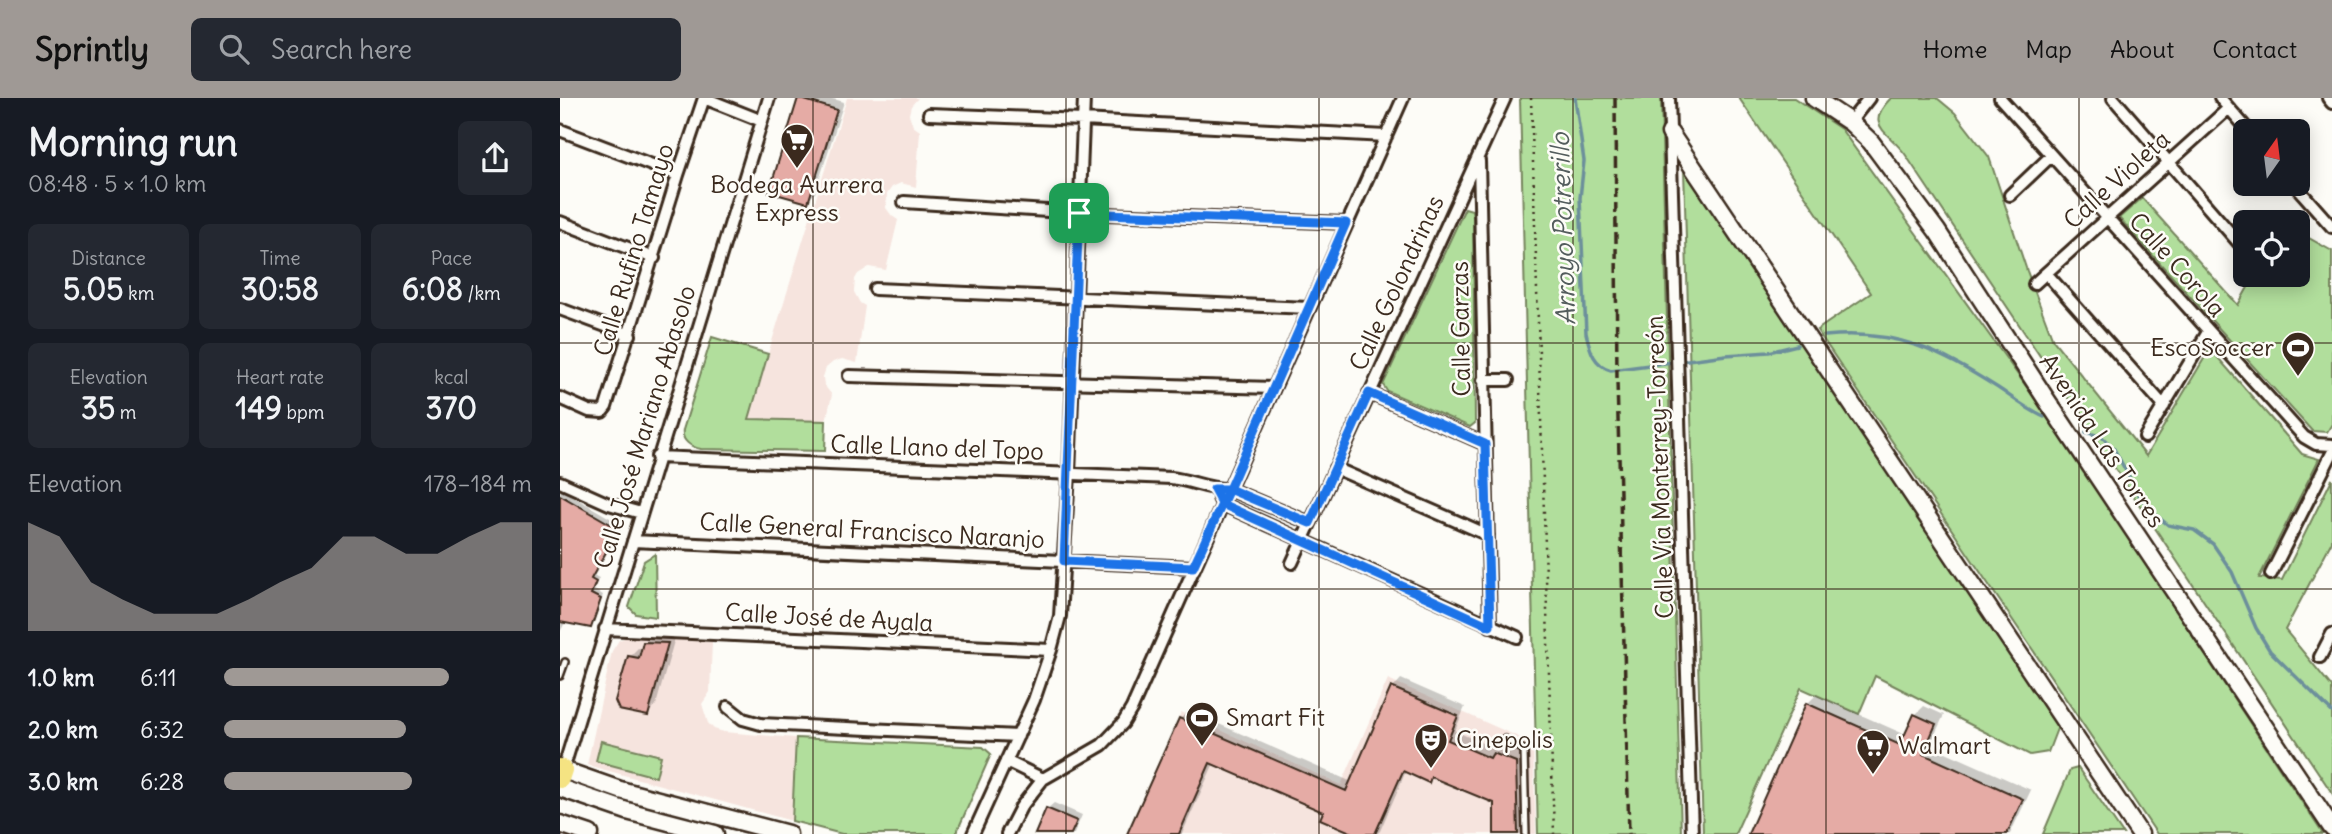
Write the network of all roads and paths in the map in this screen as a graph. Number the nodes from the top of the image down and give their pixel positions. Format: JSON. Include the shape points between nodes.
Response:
{"nodes":[{"id":1,"x":704,"y":98,"type":"edge"},
{"id":2,"x":769,"y":98,"type":"edge"},
{"id":3,"x":1084,"y":98,"type":"edge"},
{"id":4,"x":1403,"y":98,"type":"edge"},
{"id":5,"x":1505,"y":98,"type":"edge"},
{"id":6,"x":1531,"y":98,"type":"edge"},
{"id":7,"x":1670,"y":98,"type":"edge"},
{"id":8,"x":1814,"y":98,"type":"edge"},
{"id":9,"x":1869,"y":98,"type":"edge"},
{"id":10,"x":2000,"y":98,"type":"edge"},
{"id":11,"x":2113,"y":98,"type":"edge"},
{"id":12,"x":2220,"y":98,"type":"edge"},
{"id":13,"x":2328,"y":98,"type":"edge"},
{"id":14,"x":2332,"y":103,"type":"edge"},
{"id":15,"x":2229,"y":108,"type":"junction"},
{"id":16,"x":929,"y":114,"type":"dead end"},
{"id":17,"x":2239,"y":119,"type":"edge"},
{"id":18,"x":1083,"y":120,"type":"junction"},
{"id":19,"x":762,"y":121,"type":"junction"},
{"id":20,"x":1850,"y":122,"type":"junction"},
{"id":21,"x":560,"y":130,"type":"edge"},
{"id":22,"x":1670,"y":133,"type":"junction"},
{"id":23,"x":1386,"y":136,"type":"junction"},
{"id":24,"x":2051,"y":156,"type":"junction"},
{"id":25,"x":1479,"y":158,"type":"junction"},
{"id":26,"x":2169,"y":162,"type":"junction"},
{"id":27,"x":678,"y":175,"type":"junction"},
{"id":28,"x":2010,"y":195,"type":"dead end"},
{"id":29,"x":2305,"y":196,"type":"edge"},
{"id":30,"x":904,"y":202,"type":"dead end"},
{"id":31,"x":1079,"y":213,"type":"junction"},
{"id":32,"x":2107,"y":218,"type":"junction"},
{"id":33,"x":560,"y":222,"type":"edge"},
{"id":34,"x":1346,"y":223,"type":"junction"},
{"id":35,"x":2332,"y":227,"type":"edge"},
{"id":36,"x":2233,"y":236,"type":"edge"},
{"id":37,"x":654,"y":258,"type":"junction"},
{"id":38,"x":2046,"y":273,"type":"junction"},
{"id":39,"x":2034,"y":284,"type":"dead end"},
{"id":40,"x":875,"y":289,"type":"dead end"},
{"id":41,"x":1075,"y":298,"type":"junction"},
{"id":42,"x":1309,"y":307,"type":"junction"},
{"id":43,"x":560,"y":309,"type":"edge"},
{"id":44,"x":2208,"y":332,"type":"junction"},
{"id":45,"x":630,"y":335,"type":"junction"},
{"id":46,"x":849,"y":376,"type":"dead end"},
{"id":47,"x":1483,"y":380,"type":"junction"},
{"id":48,"x":1508,"y":380,"type":"dead end"},
{"id":49,"x":1071,"y":382,"type":"junction"},
{"id":50,"x":1274,"y":388,"type":"junction"},
{"id":51,"x":1369,"y":393,"type":"junction"},
{"id":52,"x":560,"y":398,"type":"edge"},
{"id":53,"x":2164,"y":406,"type":"junction"},
{"id":54,"x":2145,"y":437,"type":"dead end"},
{"id":55,"x":1485,"y":444,"type":"junction"},
{"id":56,"x":2332,"y":445,"type":"edge"},
{"id":57,"x":2332,"y":453,"type":"edge"},
{"id":58,"x":657,"y":457,"type":"junction"},
{"id":59,"x":1335,"y":468,"type":"junction"},
{"id":60,"x":1069,"y":475,"type":"junction"},
{"id":61,"x":560,"y":482,"type":"edge"},
{"id":62,"x":1214,"y":489,"type":"junction"},
{"id":63,"x":1229,"y":489,"type":"junction"},
{"id":64,"x":1222,"y":504,"type":"junction"},
{"id":65,"x":641,"y":513,"type":"junction"},
{"id":66,"x":1310,"y":523,"type":"junction"},
{"id":67,"x":1488,"y":535,"type":"junction"},
{"id":68,"x":1302,"y":540,"type":"junction"},
{"id":69,"x":633,"y":541,"type":"junction"},
{"id":70,"x":1064,"y":561,"type":"junction"},
{"id":71,"x":1292,"y":563,"type":"dead end"},
{"id":72,"x":1193,"y":567,"type":"junction"},
{"id":73,"x":2272,"y":573,"type":"dead end"},
{"id":74,"x":1490,"y":626,"type":"junction"},
{"id":75,"x":605,"y":629,"type":"junction"},
{"id":76,"x":2332,"y":634,"type":"edge"},
{"id":77,"x":1517,"y":637,"type":"dead end"},
{"id":78,"x":1051,"y":650,"type":"junction"},
{"id":79,"x":2320,"y":657,"type":"dead end"},
{"id":80,"x":565,"y":662,"type":"dead end"},
{"id":81,"x":560,"y":676,"type":"edge"},
{"id":82,"x":728,"y":707,"type":"dead end"},
{"id":83,"x":1018,"y":736,"type":"junction"},
{"id":84,"x":1505,"y":740,"type":"dead end"},
{"id":85,"x":1006,"y":761,"type":"junction"},
{"id":86,"x":561,"y":772,"type":"edge"},
{"id":87,"x":1043,"y":779,"type":"junction"},
{"id":88,"x":560,"y":789,"type":"edge"},
{"id":89,"x":560,"y":824,"type":"edge"},
{"id":90,"x":2332,"y":828,"type":"edge"},
{"id":91,"x":590,"y":834,"type":"edge"},
{"id":92,"x":715,"y":834,"type":"edge"},
{"id":93,"x":788,"y":834,"type":"edge"},
{"id":94,"x":973,"y":834,"type":"edge"},
{"id":95,"x":1007,"y":834,"type":"edge"},
{"id":96,"x":1526,"y":834,"type":"edge"},
{"id":97,"x":1554,"y":834,"type":"edge"},
{"id":98,"x":1692,"y":834,"type":"edge"},
{"id":99,"x":2140,"y":834,"type":"edge"}],
"edges":[{"from":1,"to":19,"type":"street"},
{"from":1,"to":27,"type":"street","name":"Calle Rufino Tamayo"},
{"from":2,"to":19,"type":"street","name":"Calle José Mariano Abasolo"},
{"from":3,"to":18,"type":"street"},
{"from":4,"to":23,"type":"street"},
{"from":5,"to":25,"type":"street","name":"Calle Golondrinas"},
{"from":6,"to":97,"type":"path"},
{"from":7,"to":22,"type":"street","name":"Calle Vía Monterrey-Torreón"},
{"from":8,"to":20,"type":"street","name":"Avenida Las Torres"},
{"from":9,"to":20,"type":"street"},
{"from":10,"to":24,"type":"street","name":"Calle Corola"},
{"from":11,"to":26,"type":"street"},
{"from":12,"to":15,"type":"street"},
{"from":13,"to":14,"type":"street"},
{"from":15,"to":17,"type":"street"},
{"from":15,"to":26,"type":"street","name":"Calle Violeta"},
{"from":16,"to":18,"type":"street"},
{"from":18,"to":23,"type":"street"},
{"from":18,"to":31,"type":"street"},
{"from":19,"to":58,"type":"street","name":"Calle José Mariano Abasolo"},
{"from":20,"to":90,"type":"street","name":"Avenida Las Torres","via":[[1885,158],[1937,231]]},
{"from":21,"to":27,"type":"street"},
{"from":22,"to":98,"type":"street","name":"Calle Vía Monterrey-Torreón"},
{"from":22,"to":99,"type":"street"},
{"from":23,"to":34,"type":"street"},
{"from":24,"to":28,"type":"street"},
{"from":24,"to":32,"type":"street","name":"Calle Corola"},
{"from":25,"to":47,"type":"street","name":"Calle Garzas"},
{"from":25,"to":51,"type":"street","name":"Calle Golondrinas"},
{"from":26,"to":32,"type":"street","name":"Calle Violeta"},
{"from":26,"to":36,"type":"street"},
{"from":27,"to":37,"type":"street","name":"Calle Rufino Tamayo"},
{"from":29,"to":35,"type":"street"},
{"from":30,"to":31,"type":"street"},
{"from":31,"to":34,"type":"street"},
{"from":31,"to":41,"type":"street"},
{"from":32,"to":38,"type":"street","name":"Calle Violeta"},
{"from":32,"to":44,"type":"street","name":"Calle Corola"},
{"from":33,"to":37,"type":"street"},
{"from":34,"to":42,"type":"street"},
{"from":37,"to":45,"type":"street","name":"Calle Rufino Tamayo"},
{"from":38,"to":39,"type":"street","name":"Calle Violeta"},
{"from":38,"to":53,"type":"street"},
{"from":40,"to":41,"type":"street"},
{"from":41,"to":42,"type":"street"},
{"from":41,"to":49,"type":"street"},
{"from":42,"to":50,"type":"street"},
{"from":43,"to":45,"type":"street"},
{"from":44,"to":53,"type":"street"},
{"from":44,"to":56,"type":"street","name":"Calle Corola","via":[[2307,440]]},
{"from":45,"to":52,"type":"street","name":"Calle Rufino Tamayo","via":[[602,412]]},
{"from":46,"to":49,"type":"street"},
{"from":47,"to":48,"type":"street"},
{"from":47,"to":55,"type":"street","name":"Calle Garzas"},
{"from":49,"to":50,"type":"street"},
{"from":49,"to":60,"type":"street"},
{"from":50,"to":63,"type":"street"},
{"from":51,"to":55,"type":"street"},
{"from":51,"to":59,"type":"street","name":"Calle Golondrinas"},
{"from":53,"to":54,"type":"street"},
{"from":55,"to":67,"type":"street","name":"Calle Garzas"},
{"from":57,"to":73,"type":"street"},
{"from":58,"to":60,"type":"street","name":"Calle Llano del Topo"},
{"from":58,"to":65,"type":"street","name":"Calle José Mariano Abasolo"},
{"from":59,"to":66,"type":"street","name":"Calle Golondrinas"},
{"from":59,"to":67,"type":"street"},
{"from":60,"to":62,"type":"street","name":"Calle Llano del Topo","via":[[1171,478]]},
{"from":60,"to":70,"type":"street"},
{"from":61,"to":65,"type":"street"},
{"from":62,"to":63,"type":"street","name":"Calle Llano del Topo"},
{"from":62,"to":64,"type":"street"},
{"from":63,"to":64,"type":"street"},
{"from":63,"to":66,"type":"street"},
{"from":64,"to":68,"type":"street"},
{"from":64,"to":72,"type":"street"},
{"from":65,"to":69,"type":"street","name":"Calle José Mariano Abasolo"},
{"from":66,"to":68,"type":"street","name":"Calle Golondrinas"},
{"from":67,"to":74,"type":"street","name":"Calle Garzas"},
{"from":68,"to":71,"type":"street","name":"Calle Golondrinas"},
{"from":68,"to":74,"type":"street"},
{"from":69,"to":70,"type":"street","name":"Calle General Francisco Naranjo"},
{"from":69,"to":75,"type":"street","name":"Calle José Mariano Abasolo"},
{"from":70,"to":72,"type":"street","name":"Calle General Francisco Naranjo"},
{"from":70,"to":78,"type":"street","via":[[1060,616]]},
{"from":72,"to":87,"type":"street","via":[[1123,723],[1102,745]]},
{"from":74,"to":77,"type":"street"},
{"from":75,"to":78,"type":"street","name":"Calle José de Ayala"},
{"from":75,"to":86,"type":"street","name":"Calle José Mariano Abasolo"},
{"from":76,"to":79,"type":"street"},
{"from":78,"to":83,"type":"street"},
{"from":80,"to":81,"type":"lane"},
{"from":82,"to":83,"type":"street","via":[[743,719],[761,724]]},
{"from":83,"to":85,"type":"street"},
{"from":84,"to":96,"type":"lane","via":[[1524,750]]},
{"from":85,"to":87,"type":"street"},
{"from":85,"to":94,"type":"street"},
{"from":86,"to":93,"type":"street"},
{"from":87,"to":95,"type":"street"},
{"from":88,"to":92,"type":"street"},
{"from":89,"to":91,"type":"street"}]}
